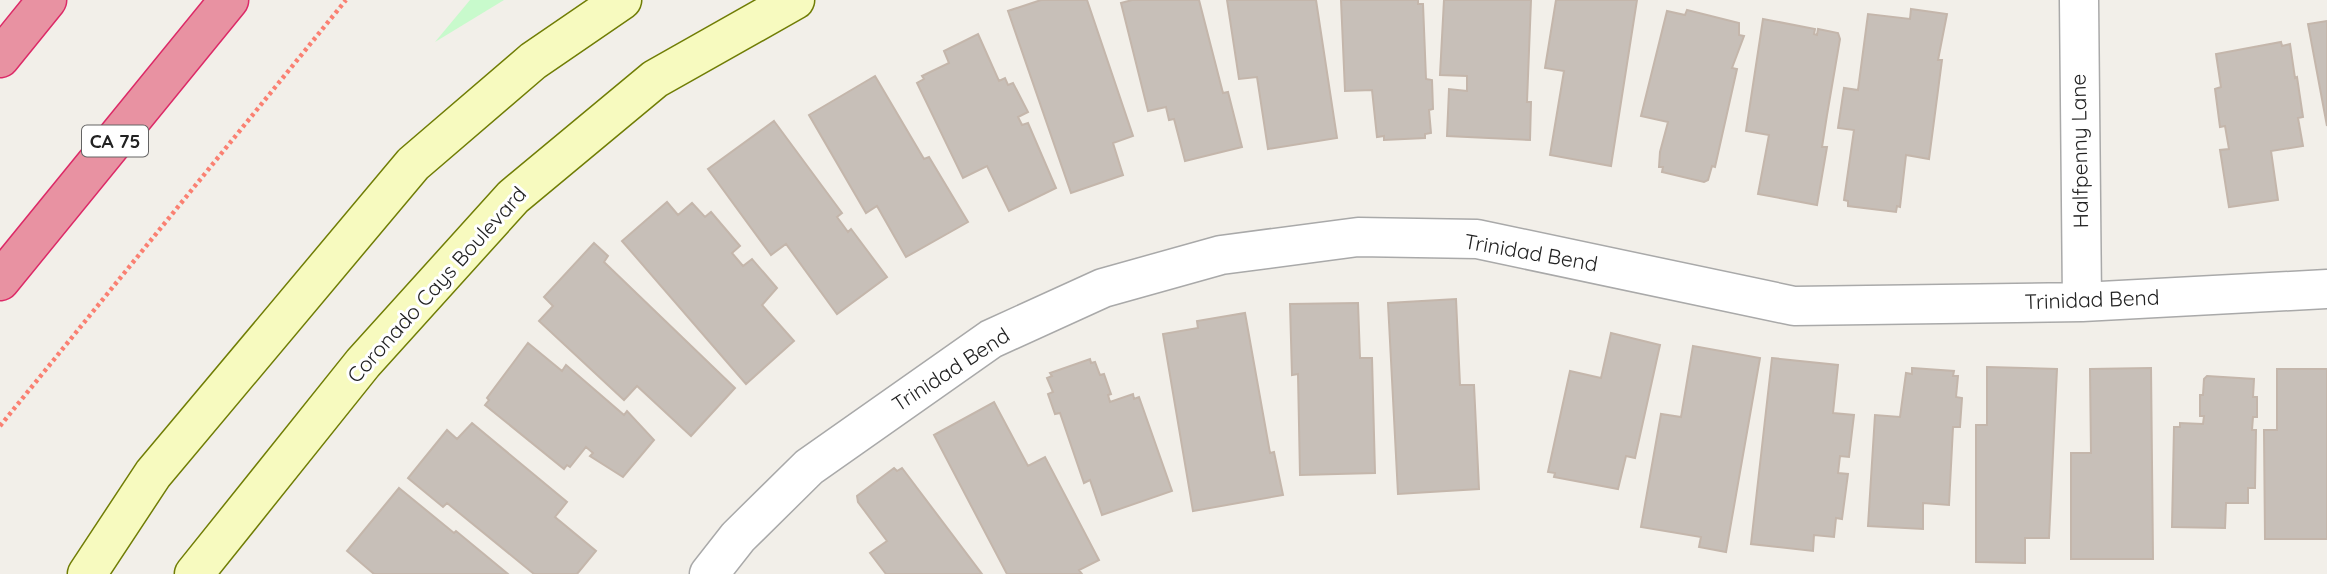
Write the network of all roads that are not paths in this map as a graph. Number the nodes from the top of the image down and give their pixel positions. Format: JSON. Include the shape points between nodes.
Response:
{"nodes":[{"id":1,"x":47,"y":0,"type":"edge"},
{"id":2,"x":229,"y":0,"type":"edge"},
{"id":3,"x":622,"y":0,"type":"edge"},
{"id":4,"x":795,"y":0,"type":"edge"},
{"id":5,"x":2079,"y":0,"type":"edge"},
{"id":6,"x":0,"y":58,"type":"edge"},
{"id":7,"x":0,"y":281,"type":"edge"},
{"id":8,"x":2327,"y":289,"type":"edge"},
{"id":9,"x":2082,"y":302,"type":"junction"},
{"id":10,"x":87,"y":574,"type":"edge"},
{"id":11,"x":194,"y":574,"type":"edge"},
{"id":12,"x":709,"y":574,"type":"edge"}],
"edges":[{"from":1,"to":6,"type":"highway"},
{"from":2,"to":7,"type":"highway","number":"CA 75"},
{"from":3,"to":10,"type":"street","via":[[533,61],[413,164],[153,474]]},
{"from":4,"to":11,"type":"street","name":"Coronado Cays Boulevard","via":[[655,79],[513,197],[363,363]]},
{"from":5,"to":9,"type":"street","name":"Halfpenny Lane"},
{"from":8,"to":9,"type":"street","name":"Trinidad Bend"},
{"from":9,"to":12,"type":"street","name":"Trinidad Bend","via":[[1794,306],[1477,239],[1358,237],[1221,255],[1103,288],[991,339],[809,467],[738,537]]}]}
